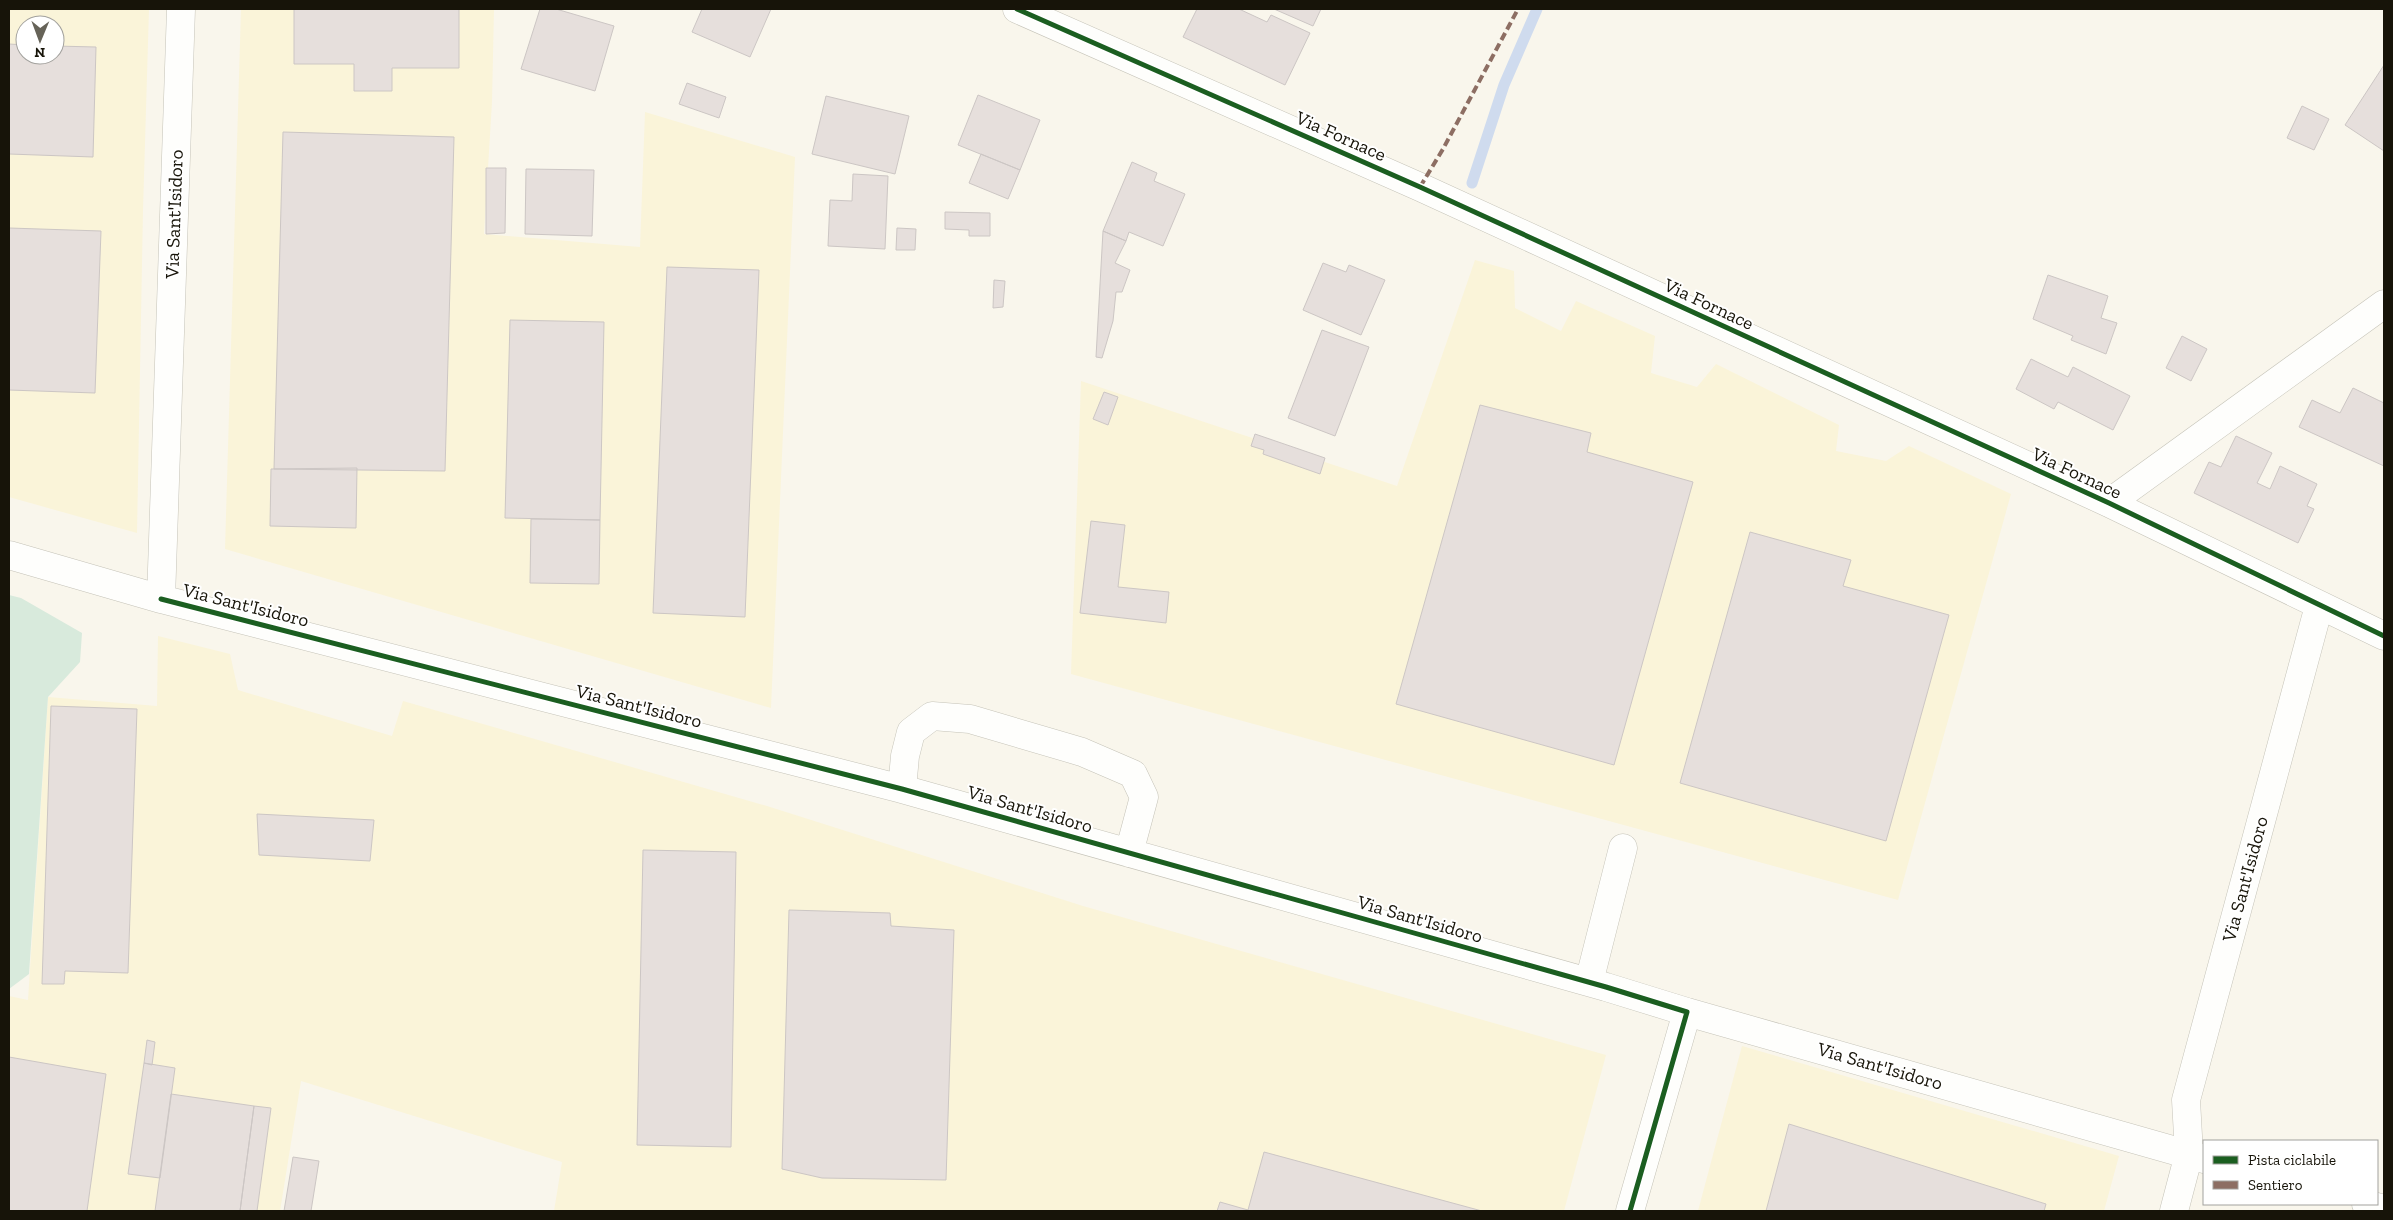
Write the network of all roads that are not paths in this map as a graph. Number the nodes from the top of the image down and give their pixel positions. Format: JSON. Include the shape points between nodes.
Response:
{"nodes":[{"id":1,"x":181,"y":9,"type":"edge"},
{"id":2,"x":1017,"y":9,"type":"edge"},
{"id":3,"x":2384,"y":304,"type":"edge"},
{"id":4,"x":2109,"y":503,"type":"junction"},
{"id":5,"x":9,"y":555,"type":"edge"},
{"id":6,"x":161,"y":599,"type":"junction"},
{"id":7,"x":2319,"y":606,"type":"junction"},
{"id":8,"x":2384,"y":636,"type":"edge"},
{"id":9,"x":902,"y":789,"type":"junction"},
{"id":10,"x":1623,"y":848,"type":"dead end"},
{"id":11,"x":1129,"y":853,"type":"junction"},
{"id":12,"x":1590,"y":982,"type":"junction"},
{"id":13,"x":1687,"y":1012,"type":"junction"},
{"id":14,"x":2196,"y":1156,"type":"edge"},
{"id":15,"x":2370,"y":1205,"type":"edge"},
{"id":16,"x":2384,"y":1209,"type":"edge"},
{"id":17,"x":1630,"y":1211,"type":"edge"},
{"id":18,"x":2174,"y":1211,"type":"edge"}],
"edges":[{"from":1,"to":6,"type":"street","name":"Via Sant'Isidoro"},
{"from":2,"to":4,"type":"street","name":"Via Fornace","via":[[1429,192]]},
{"from":3,"to":4,"type":"street","name":"Via Fornace"},
{"from":4,"to":7,"type":"street","name":"Via Fornace"},
{"from":5,"to":6,"type":"street","name":"Via Sant'Isidoro"},
{"from":6,"to":9,"type":"street","name":"Via Sant'Isidoro"},
{"from":7,"to":8,"type":"street","name":"Via Fornace"},
{"from":7,"to":14,"type":"street","name":"Via Sant'Isidoro","via":[[2186,1100]]},
{"from":9,"to":11,"type":"street","name":"Via Sant'Isidoro"},
{"from":9,"to":11,"type":"street","via":[[911,732],[932,716],[970,719],[1082,752],[1133,774],[1144,797]]},
{"from":10,"to":12,"type":"street"},
{"from":11,"to":12,"type":"street","name":"Via Sant'Isidoro"},
{"from":12,"to":13,"type":"street","name":"Via Sant'Isidoro"},
{"from":13,"to":14,"type":"street","name":"Via Sant'Isidoro"},
{"from":13,"to":17,"type":"street"},
{"from":14,"to":18,"type":"street","name":"Via Sant'Isidoro"},
{"from":15,"to":16,"type":"street"}]}
